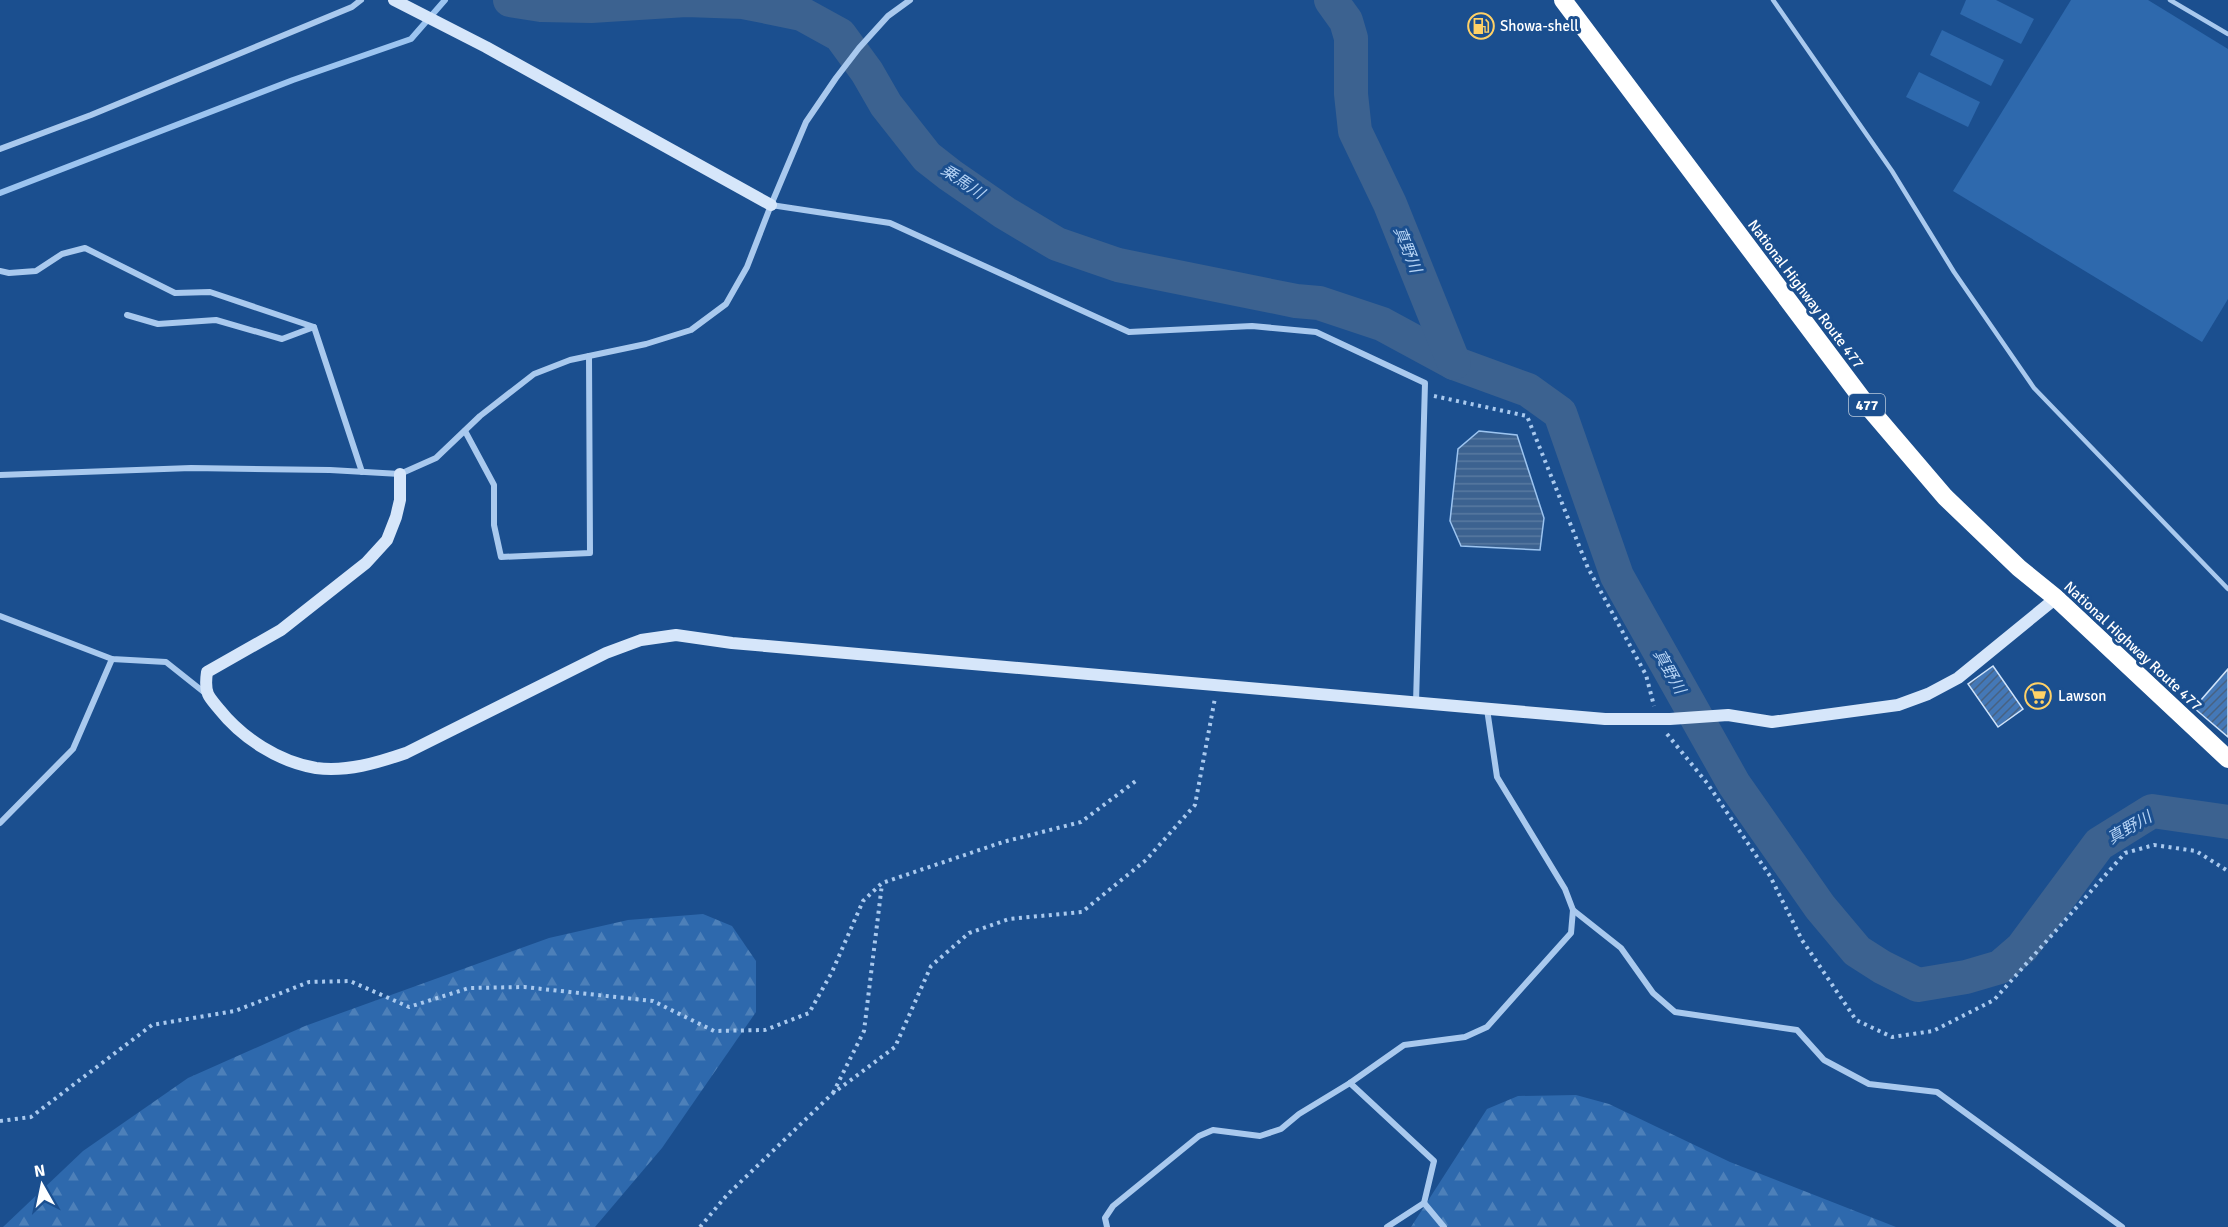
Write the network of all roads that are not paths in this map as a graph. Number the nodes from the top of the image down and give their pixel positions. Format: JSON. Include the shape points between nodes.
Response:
{"nodes":[{"id":1,"x":361,"y":0,"type":"edge"},
{"id":2,"x":394,"y":0,"type":"edge"},
{"id":3,"x":910,"y":0,"type":"edge"},
{"id":4,"x":1563,"y":0,"type":"edge"},
{"id":5,"x":1773,"y":0,"type":"edge"},
{"id":6,"x":2170,"y":0,"type":"edge"},
{"id":7,"x":2228,"y":34,"type":"edge"},
{"id":8,"x":0,"y":149,"type":"edge"},
{"id":9,"x":771,"y":205,"type":"junction"},
{"id":10,"x":0,"y":271,"type":"edge"},
{"id":11,"x":127,"y":315,"type":"dead end"},
{"id":12,"x":314,"y":327,"type":"junction"},
{"id":13,"x":588,"y":356,"type":"junction"},
{"id":14,"x":465,"y":431,"type":"junction"},
{"id":15,"x":362,"y":471,"type":"junction"},
{"id":16,"x":400,"y":474,"type":"junction"},
{"id":17,"x":0,"y":475,"type":"edge"},
{"id":18,"x":2228,"y":589,"type":"edge"},
{"id":19,"x":2056,"y":598,"type":"junction"},
{"id":20,"x":0,"y":616,"type":"edge"},
{"id":21,"x":112,"y":659,"type":"junction"},
{"id":22,"x":208,"y":695,"type":"junction"},
{"id":23,"x":1416,"y":703,"type":"junction"},
{"id":24,"x":1486,"y":709,"type":"junction"},
{"id":25,"x":2228,"y":759,"type":"edge"},
{"id":26,"x":0,"y":823,"type":"edge"},
{"id":27,"x":1573,"y":910,"type":"junction"},
{"id":28,"x":1350,"y":1083,"type":"junction"},
{"id":29,"x":1424,"y":1203,"type":"junction"},
{"id":30,"x":1107,"y":1227,"type":"edge"},
{"id":31,"x":1388,"y":1227,"type":"edge"},
{"id":32,"x":1444,"y":1227,"type":"edge"},
{"id":33,"x":2122,"y":1227,"type":"edge"}],
"edges":[{"from":1,"to":8,"type":"street","via":[[91,115]]},
{"from":2,"to":9,"type":"street"},
{"from":3,"to":9,"type":"street","via":[[888,16],[836,78],[807,122]]},
{"from":4,"to":19,"type":"highway","name":"National Highway Route 477","number":"477","via":[[1869,408],[1945,497]]},
{"from":5,"to":18,"type":"lane","via":[[1893,171],[1954,272],[2034,388]]},
{"from":6,"to":7,"type":"lane"},
{"from":9,"to":13,"type":"street","via":[[747,267],[726,304],[691,330]]},
{"from":9,"to":23,"type":"street","via":[[891,223],[1129,332],[1252,326],[1316,332],[1425,383]]},
{"from":10,"to":12,"type":"street","via":[[36,271],[62,254],[85,248],[175,293],[210,292]]},
{"from":11,"to":12,"type":"street","via":[[158,324],[216,320],[282,339]]},
{"from":12,"to":15,"type":"street"},
{"from":13,"to":14,"type":"street","via":[[534,374]]},
{"from":13,"to":14,"type":"street","via":[[590,553],[501,557],[494,525],[494,485]]},
{"from":14,"to":16,"type":"street","via":[[436,458]]},
{"from":15,"to":16,"type":"street"},
{"from":15,"to":17,"type":"street","via":[[191,468]]},
{"from":16,"to":22,"type":"street","via":[[400,500],[387,540],[366,563],[281,630],[207,672]]},
{"from":19,"to":24,"type":"street","via":[[1958,678],[1898,705],[1772,722],[1728,715],[1605,718]]},
{"from":19,"to":25,"type":"highway","name":"National Highway Route 477","number":"477"},
{"from":20,"to":21,"type":"street"},
{"from":21,"to":22,"type":"street","via":[[166,662]]},
{"from":21,"to":26,"type":"street","via":[[73,749]]},
{"from":22,"to":23,"type":"street","via":[[228,720],[254,742],[287,760],[315,768],[348,769],[406,753],[606,653],[641,640],[676,635]]},
{"from":23,"to":24,"type":"street"},
{"from":24,"to":27,"type":"street","via":[[1497,777],[1565,889]]},
{"from":27,"to":28,"type":"street","via":[[1571,933],[1487,1027],[1465,1037],[1404,1045]]},
{"from":27,"to":33,"type":"street","via":[[1621,948],[1653,993],[1675,1012],[1797,1030],[1824,1060],[1869,1084],[1937,1092]]},
{"from":28,"to":29,"type":"street","via":[[1434,1161]]},
{"from":28,"to":30,"type":"street","via":[[1281,1129],[1260,1136],[1214,1130],[1199,1136],[1113,1206],[1105,1218]]},
{"from":29,"to":31,"type":"street"},
{"from":29,"to":32,"type":"street"}]}
